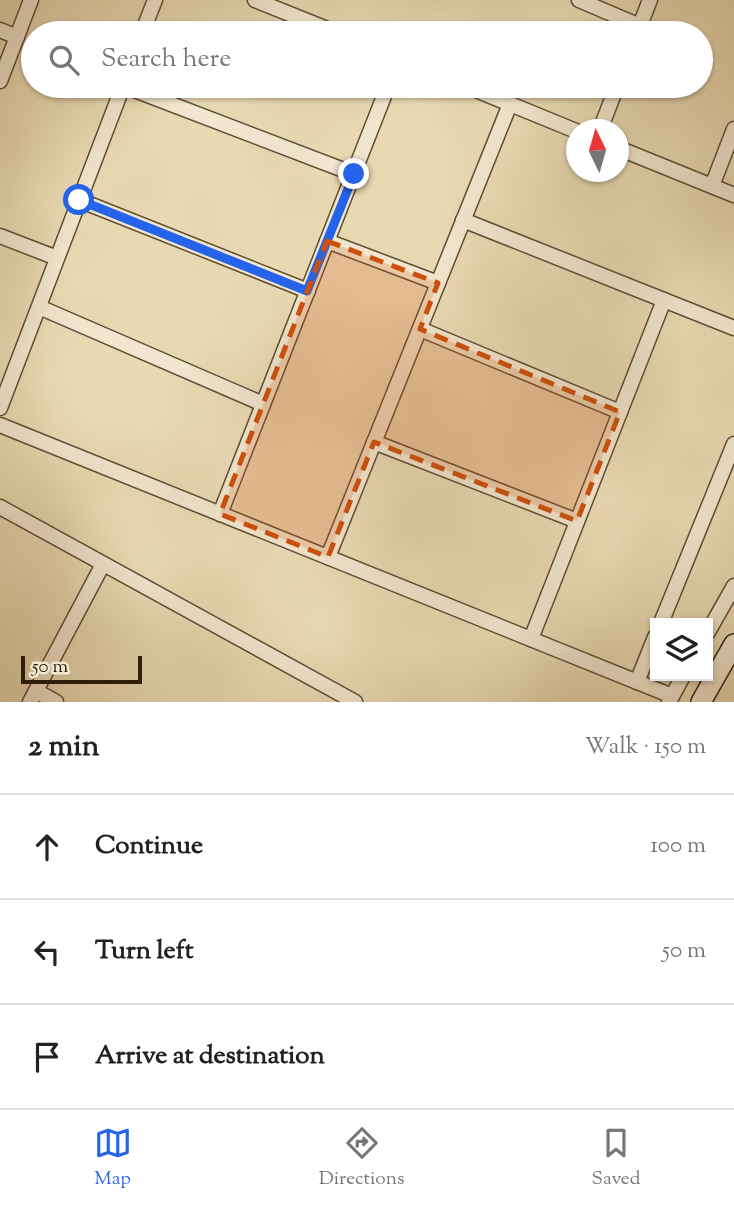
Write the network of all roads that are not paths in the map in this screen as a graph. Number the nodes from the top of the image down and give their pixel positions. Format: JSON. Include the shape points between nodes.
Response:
{"nodes":[{"id":1,"x":32,"y":0,"type":"edge"},
{"id":2,"x":155,"y":0,"type":"edge"},
{"id":3,"x":255,"y":0,"type":"edge"},
{"id":4,"x":579,"y":0,"type":"edge"},
{"id":5,"x":650,"y":0,"type":"edge"},
{"id":6,"x":23,"y":21,"type":"edge"},
{"id":7,"x":147,"y":21,"type":"edge"},
{"id":8,"x":307,"y":21,"type":"edge"},
{"id":9,"x":622,"y":21,"type":"edge"},
{"id":10,"x":641,"y":21,"type":"edge"},
{"id":11,"x":21,"y":27,"type":"edge"},
{"id":12,"x":0,"y":30,"type":"edge"},
{"id":13,"x":17,"y":37,"type":"junction"},
{"id":14,"x":0,"y":81,"type":"edge"},
{"id":15,"x":118,"y":98,"type":"edge"},
{"id":16,"x":154,"y":98,"type":"edge"},
{"id":17,"x":383,"y":98,"type":"edge"},
{"id":18,"x":495,"y":98,"type":"edge"},
{"id":19,"x":612,"y":98,"type":"edge"},
{"id":20,"x":510,"y":104,"type":"junction"},
{"id":21,"x":604,"y":119,"type":"edge"},
{"id":22,"x":566,"y":127,"type":"edge"},
{"id":23,"x":734,"y":129,"type":"edge"},
{"id":24,"x":629,"y":152,"type":"edge"},
{"id":25,"x":354,"y":174,"type":"junction"},
{"id":26,"x":712,"y":186,"type":"junction"},
{"id":27,"x":734,"y":194,"type":"edge"},
{"id":28,"x":79,"y":200,"type":"junction"},
{"id":29,"x":463,"y":220,"type":"junction"},
{"id":30,"x":0,"y":236,"type":"edge"},
{"id":31,"x":327,"y":241,"type":"junction"},
{"id":32,"x":57,"y":258,"type":"junction"},
{"id":33,"x":438,"y":283,"type":"junction"},
{"id":34,"x":307,"y":291,"type":"junction"},
{"id":35,"x":664,"y":300,"type":"junction"},
{"id":36,"x":38,"y":307,"type":"junction"},
{"id":37,"x":734,"y":328,"type":"edge"},
{"id":38,"x":419,"y":330,"type":"junction"},
{"id":39,"x":263,"y":404,"type":"junction"},
{"id":40,"x":0,"y":408,"type":"edge"},
{"id":41,"x":620,"y":412,"type":"junction"},
{"id":42,"x":0,"y":425,"type":"edge"},
{"id":43,"x":374,"y":442,"type":"junction"},
{"id":44,"x":734,"y":444,"type":"edge"},
{"id":45,"x":0,"y":507,"type":"edge"},
{"id":46,"x":220,"y":514,"type":"junction"},
{"id":47,"x":577,"y":521,"type":"junction"},
{"id":48,"x":328,"y":557,"type":"junction"},
{"id":49,"x":103,"y":564,"type":"junction"},
{"id":50,"x":734,"y":586,"type":"edge"},
{"id":51,"x":663,"y":618,"type":"edge"},
{"id":52,"x":713,"y":623,"type":"edge"},
{"id":53,"x":531,"y":639,"type":"junction"},
{"id":54,"x":734,"y":644,"type":"edge"},
{"id":55,"x":650,"y":650,"type":"edge"},
{"id":56,"x":680,"y":681,"type":"edge"},
{"id":57,"x":637,"y":682,"type":"junction"},
{"id":58,"x":33,"y":696,"type":"edge"},
{"id":59,"x":670,"y":699,"type":"edge"},
{"id":60,"x":56,"y":702,"type":"edge"},
{"id":61,"x":355,"y":702,"type":"edge"},
{"id":62,"x":701,"y":702,"type":"edge"}],
"edges":[{"from":1,"to":6,"type":"street"},
{"from":2,"to":7,"type":"street"},
{"from":3,"to":8,"type":"street"},
{"from":4,"to":9,"type":"street"},
{"from":5,"to":10,"type":"street"},
{"from":11,"to":13,"type":"street"},
{"from":12,"to":13,"type":"street"},
{"from":13,"to":14,"type":"street"},
{"from":15,"to":28,"type":"street"},
{"from":16,"to":25,"type":"street"},
{"from":17,"to":25,"type":"street"},
{"from":18,"to":20,"type":"street"},
{"from":19,"to":21,"type":"street"},
{"from":20,"to":22,"type":"street"},
{"from":20,"to":29,"type":"street"},
{"from":23,"to":26,"type":"street"},
{"from":24,"to":26,"type":"street"},
{"from":25,"to":31,"type":"street"},
{"from":26,"to":27,"type":"street"},
{"from":28,"to":32,"type":"street"},
{"from":28,"to":34,"type":"street"},
{"from":29,"to":33,"type":"street"},
{"from":29,"to":35,"type":"street"},
{"from":30,"to":32,"type":"street"},
{"from":31,"to":33,"type":"street"},
{"from":31,"to":34,"type":"street"},
{"from":32,"to":36,"type":"street"},
{"from":33,"to":38,"type":"street"},
{"from":34,"to":39,"type":"street"},
{"from":35,"to":37,"type":"street"},
{"from":35,"to":41,"type":"street"},
{"from":36,"to":39,"type":"street"},
{"from":36,"to":40,"type":"street"},
{"from":38,"to":41,"type":"street"},
{"from":38,"to":43,"type":"street"},
{"from":39,"to":46,"type":"street"},
{"from":41,"to":47,"type":"street"},
{"from":42,"to":46,"type":"street"},
{"from":43,"to":47,"type":"street"},
{"from":43,"to":48,"type":"street"},
{"from":44,"to":51,"type":"street"},
{"from":45,"to":49,"type":"street"},
{"from":46,"to":48,"type":"street"},
{"from":47,"to":53,"type":"street"},
{"from":48,"to":53,"type":"street"},
{"from":49,"to":58,"type":"street"},
{"from":49,"to":61,"type":"street"},
{"from":50,"to":52,"type":"street"},
{"from":53,"to":57,"type":"street"},
{"from":54,"to":62,"type":"main road"},
{"from":55,"to":57,"type":"street"},
{"from":56,"to":59,"type":"street"},
{"from":57,"to":59,"type":"street"},
{"from":58,"to":60,"type":"street"}]}
